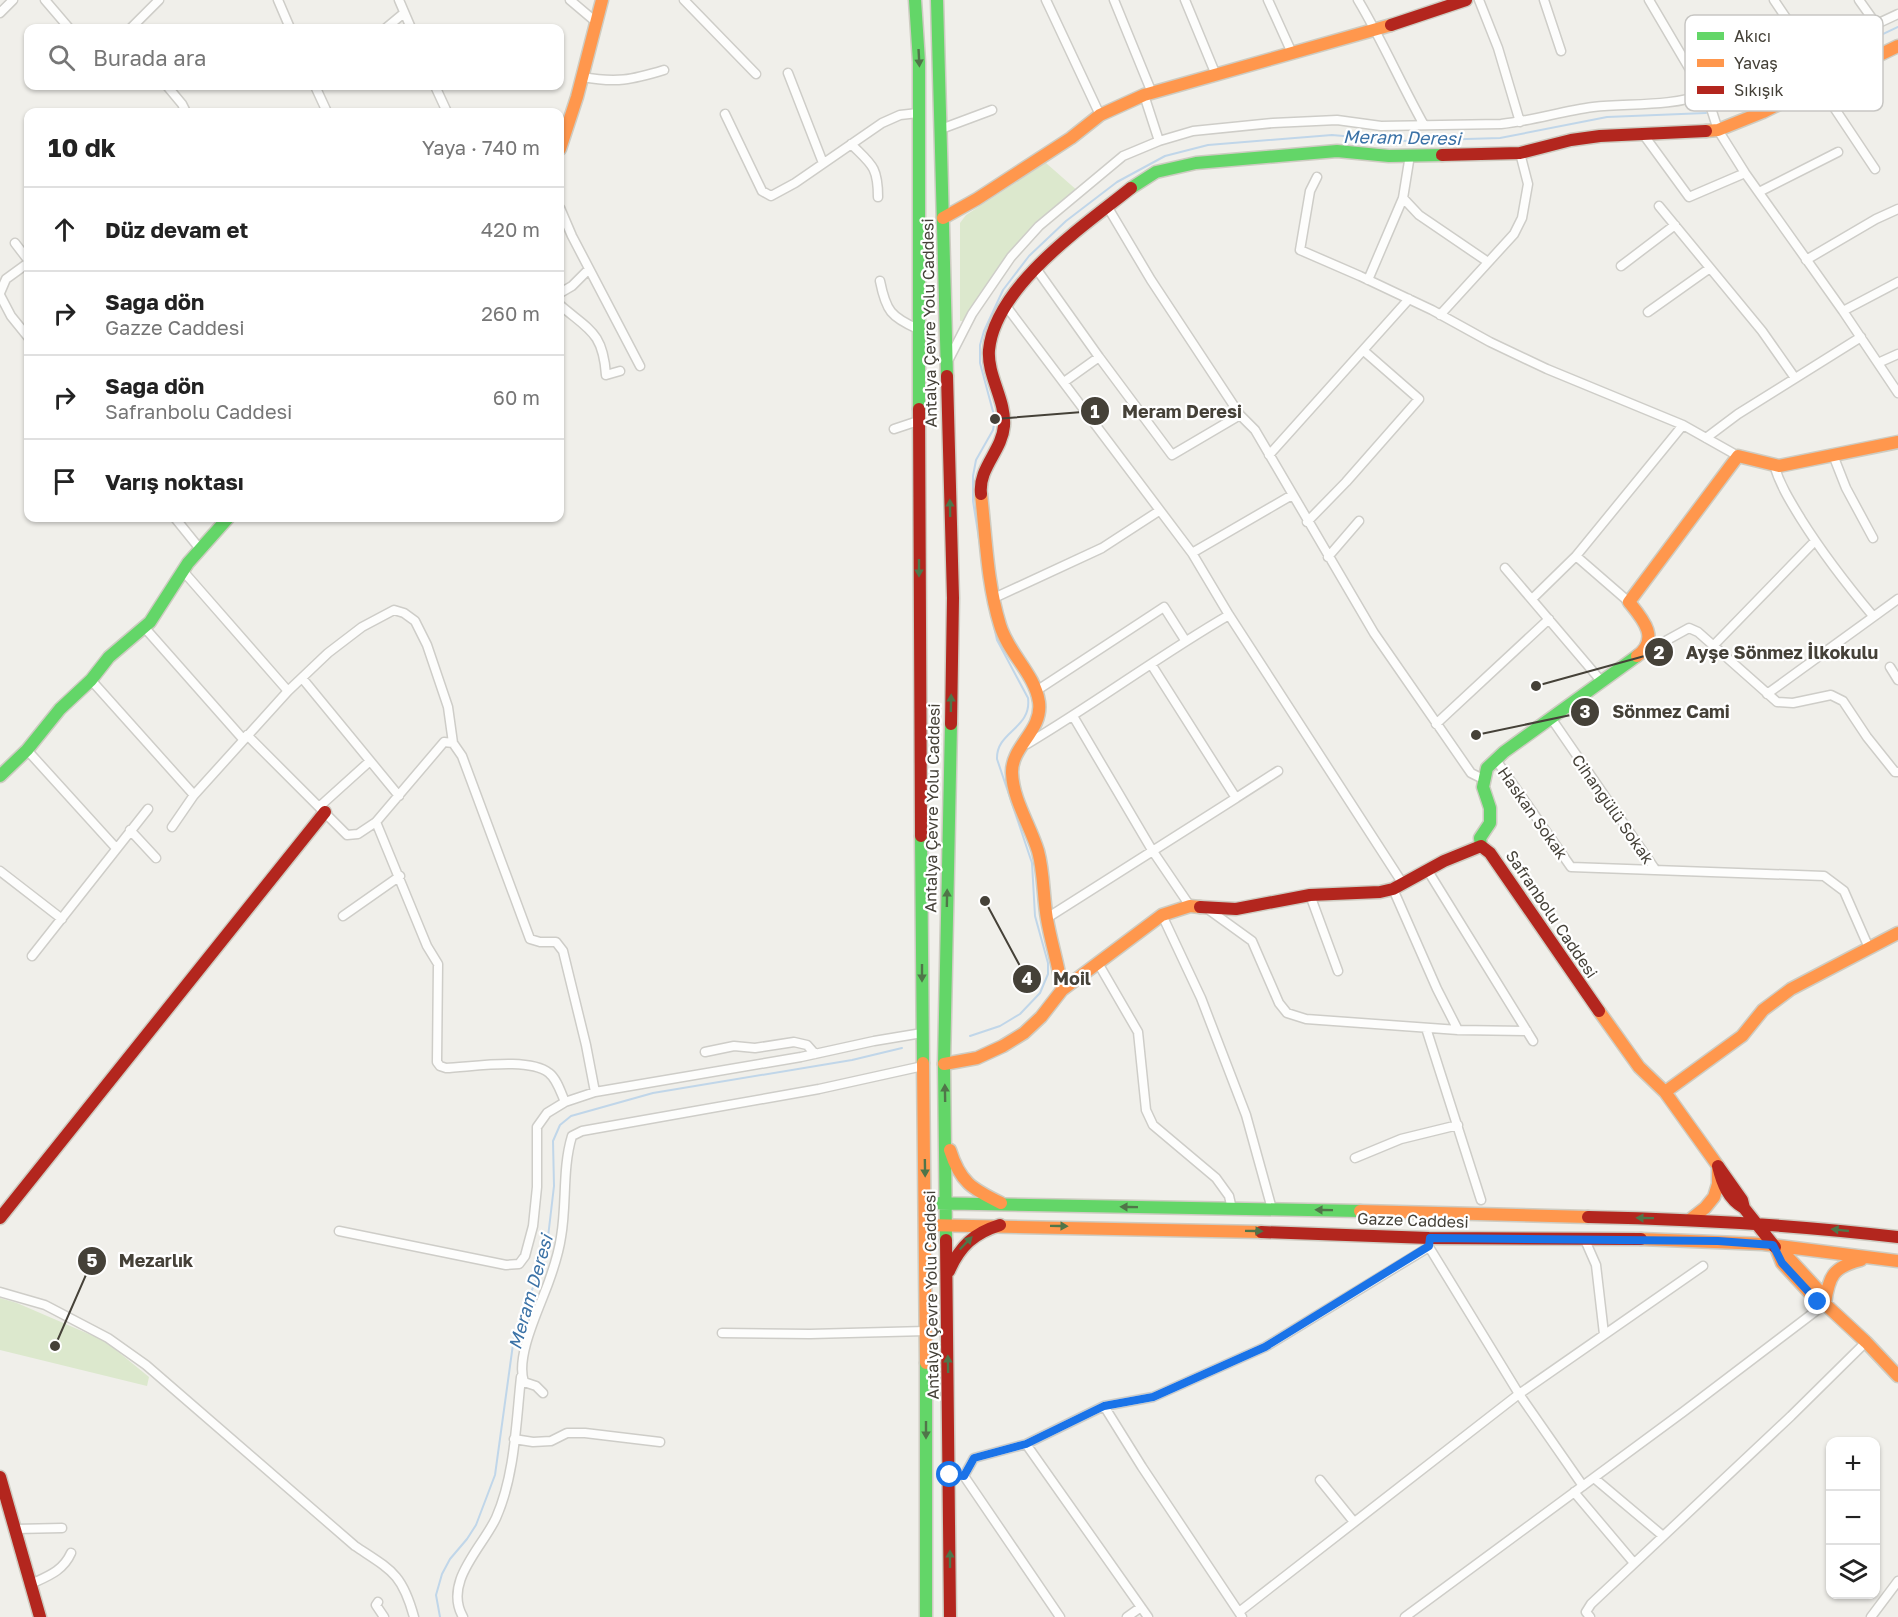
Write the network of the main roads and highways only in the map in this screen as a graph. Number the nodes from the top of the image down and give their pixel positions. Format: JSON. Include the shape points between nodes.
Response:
{"nodes":[{"id":1,"x":602,"y":0,"type":"edge"},
{"id":2,"x":915,"y":0,"type":"edge"},
{"id":3,"x":937,"y":0,"type":"edge"},
{"id":4,"x":1466,"y":0,"type":"edge"},
{"id":5,"x":1898,"y":46,"type":"edge"},
{"id":6,"x":1883,"y":53,"type":"edge"},
{"id":7,"x":1765,"y":111,"type":"edge"},
{"id":8,"x":564,"y":136,"type":"edge"},
{"id":9,"x":943,"y":218,"type":"junction"},
{"id":10,"x":1898,"y":442,"type":"edge"},
{"id":11,"x":222,"y":522,"type":"edge"},
{"id":12,"x":0,"y":776,"type":"edge"},
{"id":13,"x":322,"y":810,"type":"road end"},
{"id":14,"x":1481,"y":846,"type":"junction"},
{"id":15,"x":1898,"y":933,"type":"edge"},
{"id":16,"x":1062,"y":990,"type":"junction"},
{"id":17,"x":944,"y":1064,"type":"junction"},
{"id":18,"x":1665,"y":1092,"type":"junction"},
{"id":19,"x":945,"y":1131,"type":"junction"},
{"id":20,"x":1718,"y":1167,"type":"junction"},
{"id":21,"x":925,"y":1203,"type":"junction"},
{"id":22,"x":946,"y":1203,"type":"junction"},
{"id":23,"x":1001,"y":1203,"type":"junction"},
{"id":24,"x":0,"y":1218,"type":"edge"},
{"id":25,"x":1691,"y":1219,"type":"junction"},
{"id":26,"x":1756,"y":1223,"type":"junction"},
{"id":27,"x":926,"y":1225,"type":"junction"},
{"id":28,"x":946,"y":1225,"type":"junction"},
{"id":29,"x":1000,"y":1225,"type":"junction"},
{"id":30,"x":1898,"y":1237,"type":"edge"},
{"id":31,"x":1775,"y":1246,"type":"junction"},
{"id":32,"x":1869,"y":1258,"type":"junction"},
{"id":33,"x":1898,"y":1261,"type":"edge"},
{"id":34,"x":946,"y":1277,"type":"junction"},
{"id":35,"x":1825,"y":1304,"type":"junction"},
{"id":36,"x":1898,"y":1376,"type":"edge"},
{"id":37,"x":0,"y":1477,"type":"edge"},
{"id":38,"x":40,"y":1617,"type":"edge"},
{"id":39,"x":926,"y":1617,"type":"edge"},
{"id":40,"x":950,"y":1617,"type":"edge"}],
"edges":[{"from":1,"to":8,"type":"main road"},
{"from":2,"to":21,"type":"main road","name":"Antalya Çevre Yolu Caddesi","one_way":true,"via":[[919,62]]},
{"from":3,"to":9,"type":"main road","name":"Antalya Çevre Yolu Caddesi"},
{"from":4,"to":9,"type":"main road","via":[[1376,30],[1148,94],[1100,116]]},
{"from":5,"to":6,"type":"main road"},
{"from":7,"to":16,"type":"main road","via":[[1718,130],[1580,138],[1520,153],[1389,156],[1337,151],[1196,163],[1156,172],[1107,206],[1035,267],[1020,285],[996,326],[989,350],[1004,427],[982,473],[980,486],[1001,627],[1040,704],[1034,732],[1017,753],[1012,772],[1041,863],[1047,918]]},
{"from":17,"to":9,"type":"main road","name":"Antalya Çevre Yolu Caddesi","one_way":true,"via":[[953,598]]},
{"from":10,"to":14,"type":"main road","via":[[1779,466],[1738,456],[1629,602],[1649,628],[1650,641],[1644,651],[1486,768],[1484,787],[1490,823],[1480,838]]},
{"from":11,"to":12,"type":"main road","via":[[150,622],[109,657]]},
{"from":13,"to":24,"type":"main road"},
{"from":14,"to":16,"type":"main road","name":"Safranbolu Caddesi","via":[[1380,892],[1310,895],[1236,909],[1190,906],[1162,915]]},
{"from":14,"to":18,"type":"main road","name":"Safranbolu Caddesi","via":[[1490,853],[1616,1038]]},
{"from":15,"to":18,"type":"main road","via":[[1791,989],[1764,1010],[1742,1035]]},
{"from":16,"to":17,"type":"main road","name":"Safranbolu Caddesi","via":[[1024,1033],[977,1058]]},
{"from":19,"to":17,"type":"main road","name":"Antalya Çevre Yolu Caddesi","one_way":true},
{"from":18,"to":20,"type":"main road","name":"Safranbolu Caddesi"},
{"from":19,"to":22,"type":"main road","name":"Antalya Çevre Yolu Caddesi"},
{"from":19,"to":23,"type":"main road","via":[[967,1185]]},
{"from":20,"to":25,"type":"main road","via":[[1715,1198]]},
{"from":20,"to":26,"type":"main road","name":"Safranbolu Caddesi"},
{"from":21,"to":22,"type":"main road","name":"Gazze Caddesi"},
{"from":21,"to":27,"type":"main road","name":"Antalya Çevre Yolu Caddesi"},
{"from":22,"to":23,"type":"main road","name":"Gazze Caddesi"},
{"from":22,"to":28,"type":"main road","name":"Antalya Çevre Yolu Caddesi"},
{"from":25,"to":23,"type":"main road","name":"Gazze Caddesi","one_way":true},
{"from":25,"to":26,"type":"main road","name":"Gazze Caddesi"},
{"from":30,"to":26,"type":"main road","name":"Gazze Caddesi","one_way":true},
{"from":26,"to":31,"type":"main road","name":"Safranbolu Caddesi"},
{"from":27,"to":28,"type":"main road","name":"Gazze Caddesi"},
{"from":27,"to":39,"type":"main road","name":"Antalya Çevre Yolu Caddesi","one_way":true},
{"from":28,"to":29,"type":"main road","name":"Gazze Caddesi"},
{"from":28,"to":34,"type":"main road","name":"Antalya Çevre Yolu Caddesi"},
{"from":29,"to":31,"type":"main road","name":"Gazze Caddesi","one_way":true,"via":[[1429,1242],[1718,1241]]},
{"from":34,"to":29,"type":"main road","one_way":true,"via":[[964,1243],[981,1231]]},
{"from":31,"to":32,"type":"main road","name":"Gazze Caddesi"},
{"from":31,"to":35,"type":"main road","name":"Safranbolu Caddesi","via":[[1823,1295]]},
{"from":32,"to":33,"type":"main road","name":"Gazze Caddesi"},
{"from":32,"to":35,"type":"main road","via":[[1844,1263],[1833,1272]]},
{"from":40,"to":34,"type":"main road","name":"Antalya Çevre Yolu Caddesi","one_way":true},
{"from":35,"to":36,"type":"main road","name":"Safranbolu Caddesi"},
{"from":37,"to":38,"type":"main road"}]}
